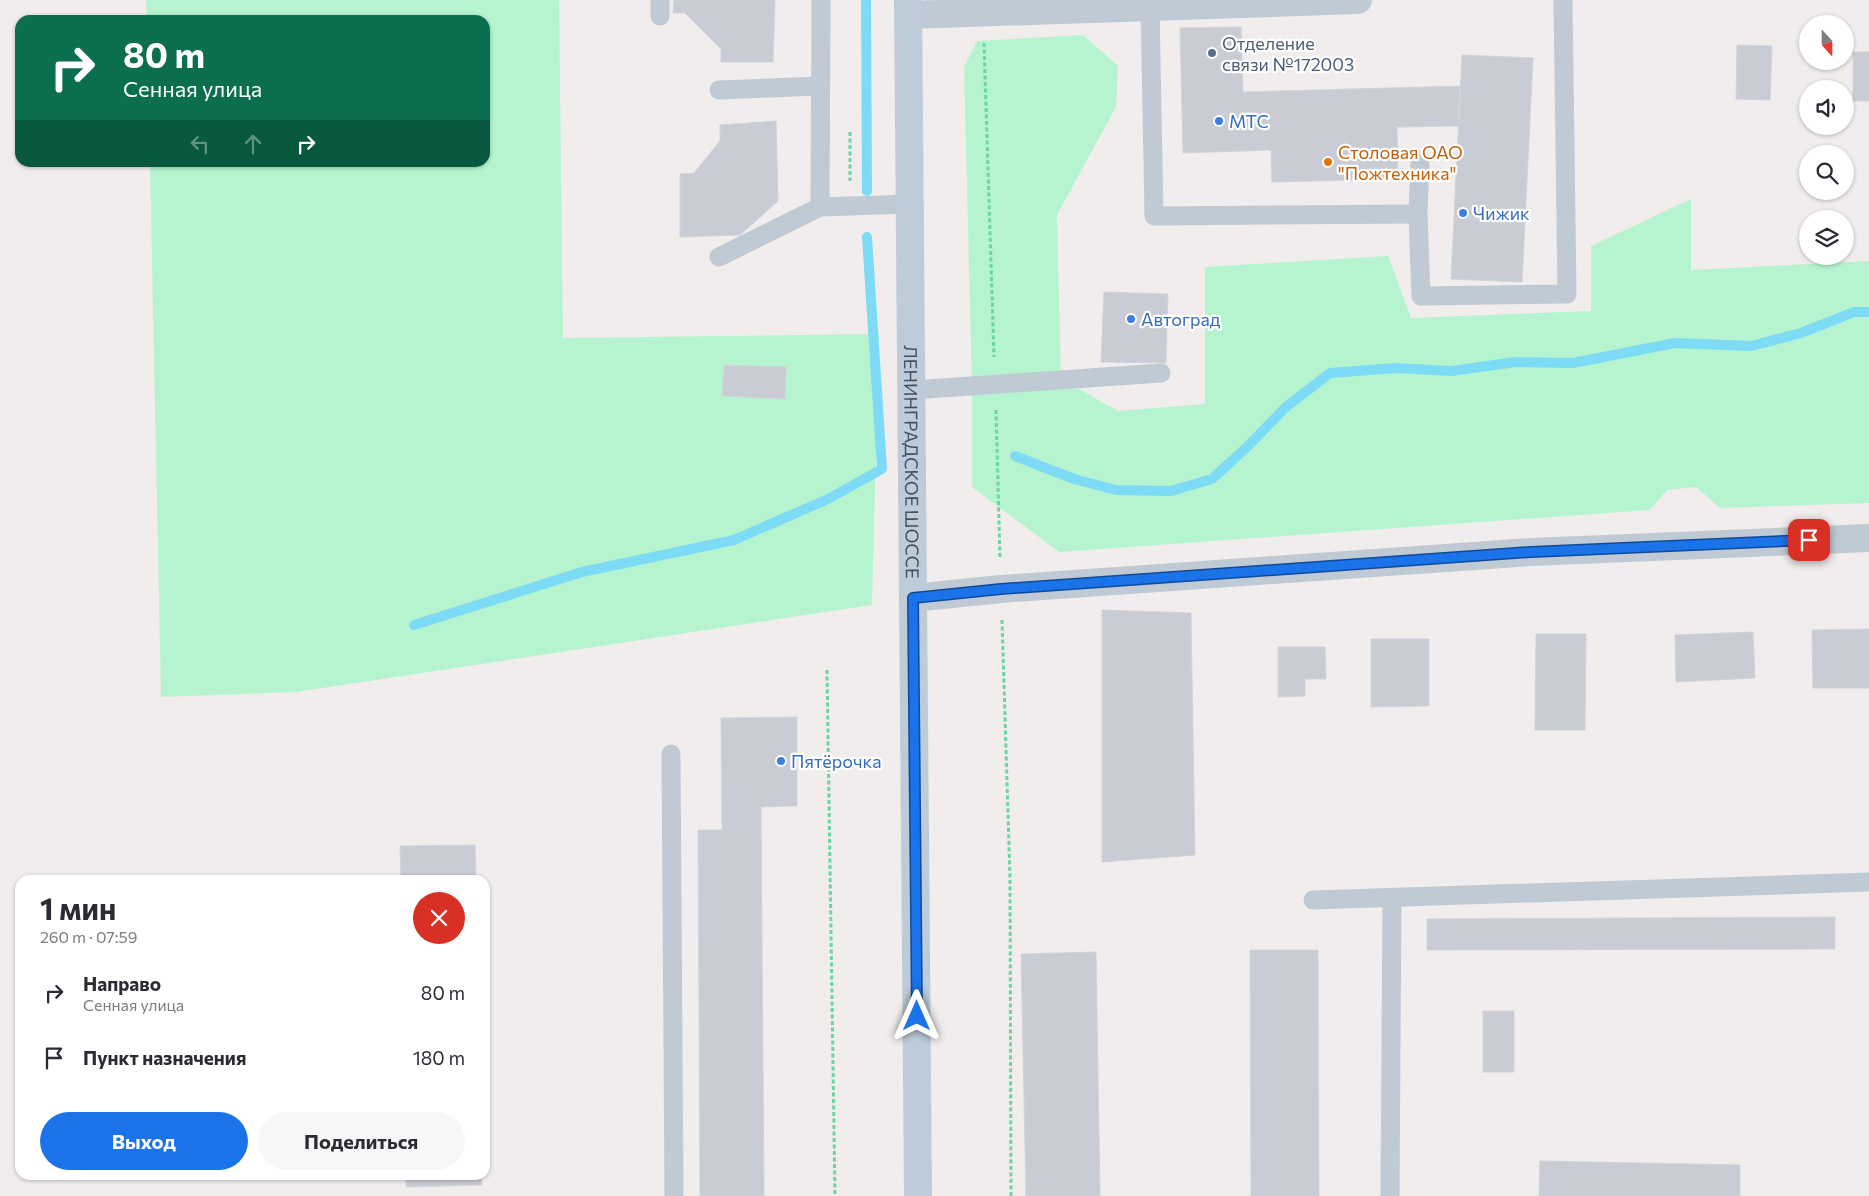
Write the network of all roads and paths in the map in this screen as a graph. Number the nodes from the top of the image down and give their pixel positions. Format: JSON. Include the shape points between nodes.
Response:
{"nodes":[{"id":1,"x":821,"y":0,"type":"edge"},
{"id":2,"x":1358,"y":0,"type":"edge"},
{"id":3,"x":1563,"y":0,"type":"edge"},
{"id":4,"x":1150,"y":7,"type":"junction"},
{"id":5,"x":909,"y":8,"type":"edge"},
{"id":6,"x":820,"y":86,"type":"junction"},
{"id":7,"x":719,"y":90,"type":"dead end"},
{"id":8,"x":1420,"y":160,"type":"dead end"},
{"id":9,"x":910,"y":204,"type":"junction"},
{"id":10,"x":820,"y":207,"type":"junction"},
{"id":11,"x":1418,"y":214,"type":"junction"},
{"id":12,"x":718,"y":257,"type":"dead end"},
{"id":13,"x":1161,"y":372,"type":"dead end"},
{"id":14,"x":912,"y":390,"type":"junction"},
{"id":15,"x":1869,"y":538,"type":"edge"},
{"id":16,"x":913,"y":598,"type":"junction"},
{"id":17,"x":827,"y":670,"type":"dead end"},
{"id":18,"x":671,"y":754,"type":"dead end"},
{"id":19,"x":1869,"y":882,"type":"edge"},
{"id":20,"x":1392,"y":898,"type":"junction"},
{"id":21,"x":1313,"y":900,"type":"dead end"},
{"id":22,"x":674,"y":1196,"type":"edge"},
{"id":23,"x":836,"y":1196,"type":"edge"},
{"id":24,"x":918,"y":1196,"type":"edge"},
{"id":25,"x":1390,"y":1196,"type":"edge"}],
"edges":[{"from":1,"to":6,"type":"lane"},
{"from":2,"to":4,"type":"street"},
{"from":3,"to":11,"type":"lane","via":[[1567,294],[1422,296]]},
{"from":4,"to":5,"type":"street"},
{"from":4,"to":11,"type":"lane","via":[[1154,216]]},
{"from":5,"to":9,"type":"main road","name":"ЛЕНИНГРАДСКОЕ ШОССЕ"},
{"from":6,"to":7,"type":"lane"},
{"from":6,"to":10,"type":"lane"},
{"from":8,"to":11,"type":"lane"},
{"from":9,"to":10,"type":"lane"},
{"from":9,"to":14,"type":"main road","name":"ЛЕНИНГРАДСКОЕ ШОССЕ"},
{"from":10,"to":12,"type":"lane"},
{"from":13,"to":14,"type":"lane"},
{"from":14,"to":16,"type":"main road","name":"ЛЕНИНГРАДСКОЕ ШОССЕ"},
{"from":15,"to":16,"type":"street","via":[[1531,552]]},
{"from":16,"to":24,"type":"main road","name":"ЛЕНИНГРАДСКОЕ ШОССЕ"},
{"from":17,"to":23,"type":"path"},
{"from":18,"to":22,"type":"lane"},
{"from":19,"to":20,"type":"lane"},
{"from":20,"to":21,"type":"lane"},
{"from":20,"to":25,"type":"lane"}]}
